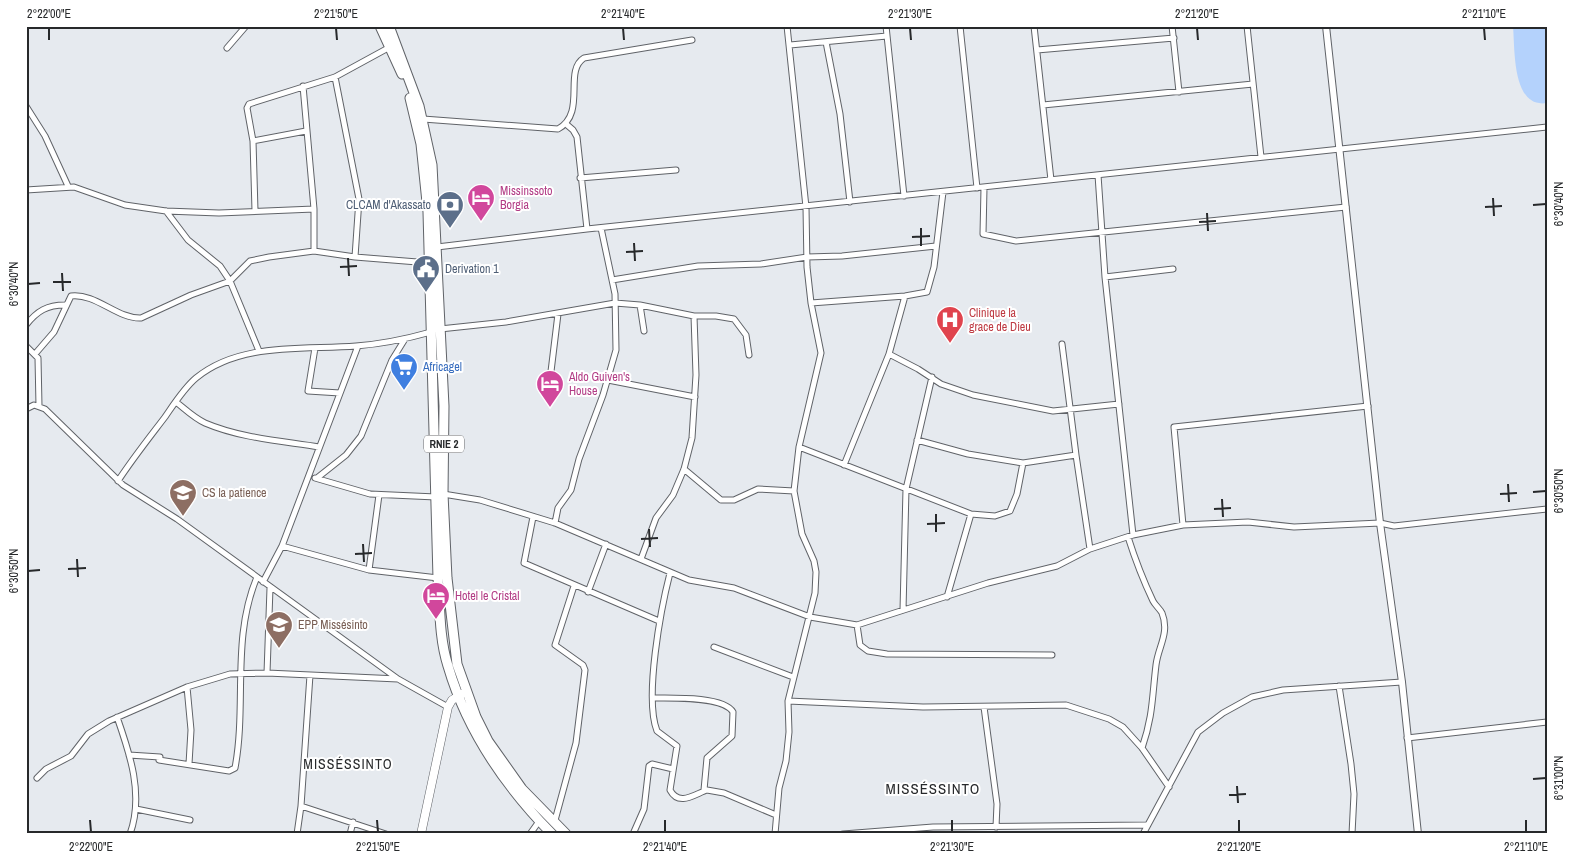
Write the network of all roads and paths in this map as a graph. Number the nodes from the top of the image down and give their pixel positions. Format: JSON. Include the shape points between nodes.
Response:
{"nodes":[{"id":1,"x":246,"y":26,"type":"edge"},
{"id":2,"x":383,"y":26,"type":"edge"},
{"id":3,"x":787,"y":26,"type":"edge"},
{"id":4,"x":886,"y":26,"type":"edge"},
{"id":5,"x":960,"y":26,"type":"edge"},
{"id":6,"x":1034,"y":26,"type":"edge"},
{"id":7,"x":1172,"y":26,"type":"edge"},
{"id":8,"x":1246,"y":26,"type":"edge"},
{"id":9,"x":1326,"y":26,"type":"edge"},
{"id":10,"x":887,"y":36,"type":"junction"},
{"id":11,"x":1174,"y":38,"type":"junction"},
{"id":12,"x":692,"y":40,"type":"dead end"},
{"id":13,"x":826,"y":42,"type":"junction"},
{"id":14,"x":790,"y":45,"type":"junction"},
{"id":15,"x":390,"y":47,"type":"junction"},
{"id":16,"x":227,"y":48,"type":"dead end"},
{"id":17,"x":1037,"y":50,"type":"junction"},
{"id":18,"x":335,"y":77,"type":"junction"},
{"id":19,"x":1253,"y":84,"type":"junction"},
{"id":20,"x":303,"y":86,"type":"junction"},
{"id":21,"x":1179,"y":92,"type":"junction"},
{"id":22,"x":1043,"y":105,"type":"junction"},
{"id":23,"x":26,"y":106,"type":"edge"},
{"id":24,"x":422,"y":119,"type":"junction"},
{"id":25,"x":566,"y":124,"type":"junction"},
{"id":26,"x":1547,"y":127,"type":"edge"},
{"id":27,"x":306,"y":131,"type":"junction"},
{"id":28,"x":253,"y":141,"type":"junction"},
{"id":29,"x":1340,"y":149,"type":"junction"},
{"id":30,"x":1261,"y":157,"type":"junction"},
{"id":31,"x":676,"y":170,"type":"dead end"},
{"id":32,"x":1098,"y":176,"type":"junction"},
{"id":33,"x":580,"y":178,"type":"junction"},
{"id":34,"x":1051,"y":180,"type":"junction"},
{"id":35,"x":68,"y":186,"type":"junction"},
{"id":36,"x":977,"y":188,"type":"junction"},
{"id":37,"x":984,"y":188,"type":"junction"},
{"id":38,"x":27,"y":190,"type":"edge"},
{"id":39,"x":943,"y":192,"type":"junction"},
{"id":40,"x":904,"y":196,"type":"junction"},
{"id":41,"x":850,"y":202,"type":"junction"},
{"id":42,"x":806,"y":207,"type":"junction"},
{"id":43,"x":1346,"y":207,"type":"junction"},
{"id":44,"x":314,"y":209,"type":"junction"},
{"id":45,"x":166,"y":211,"type":"junction"},
{"id":46,"x":255,"y":211,"type":"junction"},
{"id":47,"x":601,"y":228,"type":"junction"},
{"id":48,"x":587,"y":229,"type":"junction"},
{"id":49,"x":1101,"y":232,"type":"junction"},
{"id":50,"x":936,"y":246,"type":"junction"},
{"id":51,"x":437,"y":247,"type":"junction"},
{"id":52,"x":314,"y":251,"type":"junction"},
{"id":53,"x":807,"y":256,"type":"junction"},
{"id":54,"x":356,"y":257,"type":"junction"},
{"id":55,"x":430,"y":263,"type":"junction"},
{"id":56,"x":1173,"y":269,"type":"dead end"},
{"id":57,"x":1105,"y":277,"type":"junction"},
{"id":58,"x":612,"y":280,"type":"junction"},
{"id":59,"x":230,"y":281,"type":"junction"},
{"id":60,"x":904,"y":296,"type":"junction"},
{"id":61,"x":615,"y":303,"type":"junction"},
{"id":62,"x":811,"y":303,"type":"junction"},
{"id":63,"x":640,"y":305,"type":"junction"},
{"id":64,"x":65,"y":306,"type":"junction"},
{"id":65,"x":558,"y":314,"type":"junction"},
{"id":66,"x":694,"y":316,"type":"junction"},
{"id":67,"x":26,"y":325,"type":"edge"},
{"id":68,"x":440,"y":329,"type":"junction"},
{"id":69,"x":644,"y":331,"type":"dead end"},
{"id":70,"x":431,"y":332,"type":"junction"},
{"id":71,"x":405,"y":339,"type":"junction"},
{"id":72,"x":1062,"y":344,"type":"dead end"},
{"id":73,"x":26,"y":346,"type":"edge"},
{"id":74,"x":358,"y":346,"type":"junction"},
{"id":75,"x":315,"y":348,"type":"junction"},
{"id":76,"x":259,"y":351,"type":"junction"},
{"id":77,"x":35,"y":354,"type":"junction"},
{"id":78,"x":750,"y":354,"type":"dead end"},
{"id":79,"x":888,"y":354,"type":"junction"},
{"id":80,"x":932,"y":377,"type":"junction"},
{"id":81,"x":608,"y":380,"type":"junction"},
{"id":82,"x":340,"y":393,"type":"junction"},
{"id":83,"x":548,"y":396,"type":"dead end"},
{"id":84,"x":695,"y":397,"type":"junction"},
{"id":85,"x":176,"y":402,"type":"junction"},
{"id":86,"x":1119,"y":404,"type":"junction"},
{"id":87,"x":39,"y":406,"type":"junction"},
{"id":88,"x":1368,"y":406,"type":"junction"},
{"id":89,"x":26,"y":409,"type":"edge"},
{"id":90,"x":1071,"y":410,"type":"junction"},
{"id":91,"x":917,"y":440,"type":"junction"},
{"id":92,"x":320,"y":447,"type":"junction"},
{"id":93,"x":799,"y":447,"type":"junction"},
{"id":94,"x":1076,"y":455,"type":"junction"},
{"id":95,"x":1023,"y":463,"type":"junction"},
{"id":96,"x":844,"y":465,"type":"junction"},
{"id":97,"x":684,"y":469,"type":"junction"},
{"id":98,"x":310,"y":476,"type":"junction"},
{"id":99,"x":317,"y":478,"type":"junction"},
{"id":100,"x":118,"y":481,"type":"junction"},
{"id":101,"x":906,"y":489,"type":"junction"},
{"id":102,"x":794,"y":491,"type":"junction"},
{"id":103,"x":379,"y":495,"type":"junction"},
{"id":104,"x":440,"y":495,"type":"junction"},
{"id":105,"x":1547,"y":509,"type":"edge"},
{"id":106,"x":972,"y":514,"type":"junction"},
{"id":107,"x":533,"y":517,"type":"junction"},
{"id":108,"x":555,"y":523,"type":"junction"},
{"id":109,"x":1380,"y":523,"type":"junction"},
{"id":110,"x":1183,"y":525,"type":"junction"},
{"id":111,"x":1130,"y":536,"type":"junction"},
{"id":112,"x":606,"y":544,"type":"junction"},
{"id":113,"x":282,"y":546,"type":"junction"},
{"id":114,"x":1090,"y":549,"type":"junction"},
{"id":115,"x":641,"y":559,"type":"junction"},
{"id":116,"x":369,"y":570,"type":"junction"},
{"id":117,"x":670,"y":573,"type":"junction"},
{"id":118,"x":257,"y":577,"type":"junction"},
{"id":119,"x":438,"y":578,"type":"junction"},
{"id":120,"x":263,"y":582,"type":"junction"},
{"id":121,"x":574,"y":586,"type":"junction"},
{"id":122,"x":270,"y":588,"type":"junction"},
{"id":123,"x":588,"y":592,"type":"junction"},
{"id":124,"x":948,"y":597,"type":"junction"},
{"id":125,"x":903,"y":610,"type":"junction"},
{"id":126,"x":810,"y":617,"type":"junction"},
{"id":127,"x":659,"y":621,"type":"junction"},
{"id":128,"x":857,"y":625,"type":"junction"},
{"id":129,"x":714,"y":647,"type":"dead end"},
{"id":130,"x":1052,"y":655,"type":"dead end"},
{"id":131,"x":239,"y":673,"type":"junction"},
{"id":132,"x":267,"y":673,"type":"junction"},
{"id":133,"x":310,"y":675,"type":"junction"},
{"id":134,"x":793,"y":677,"type":"junction"},
{"id":135,"x":398,"y":679,"type":"junction"},
{"id":136,"x":1402,"y":682,"type":"junction"},
{"id":137,"x":187,"y":686,"type":"junction"},
{"id":138,"x":1339,"y":686,"type":"junction"},
{"id":139,"x":462,"y":694,"type":"junction"},
{"id":140,"x":653,"y":698,"type":"junction"},
{"id":141,"x":788,"y":701,"type":"junction"},
{"id":142,"x":448,"y":707,"type":"junction"},
{"id":143,"x":984,"y":707,"type":"junction"},
{"id":144,"x":117,"y":717,"type":"junction"},
{"id":145,"x":1547,"y":722,"type":"edge"},
{"id":146,"x":1407,"y":738,"type":"junction"},
{"id":147,"x":1142,"y":748,"type":"junction"},
{"id":148,"x":129,"y":755,"type":"junction"},
{"id":149,"x":189,"y":764,"type":"junction"},
{"id":150,"x":673,"y":769,"type":"junction"},
{"id":151,"x":37,"y":778,"type":"dead end"},
{"id":152,"x":1169,"y":786,"type":"junction"},
{"id":153,"x":704,"y":790,"type":"junction"},
{"id":154,"x":301,"y":806,"type":"junction"},
{"id":155,"x":136,"y":810,"type":"junction"},
{"id":156,"x":776,"y":815,"type":"junction"},
{"id":157,"x":190,"y":820,"type":"dead end"},
{"id":158,"x":540,"y":820,"type":"junction"},
{"id":159,"x":555,"y":821,"type":"junction"},
{"id":160,"x":353,"y":822,"type":"junction"},
{"id":161,"x":1146,"y":825,"type":"junction"},
{"id":162,"x":933,"y":827,"type":"junction"},
{"id":163,"x":996,"y":827,"type":"junction"},
{"id":164,"x":552,"y":833,"type":"edge"},
{"id":165,"x":130,"y":834,"type":"edge"},
{"id":166,"x":297,"y":834,"type":"edge"},
{"id":167,"x":350,"y":834,"type":"edge"},
{"id":168,"x":386,"y":834,"type":"edge"},
{"id":169,"x":421,"y":834,"type":"edge"},
{"id":170,"x":530,"y":834,"type":"edge"},
{"id":171,"x":566,"y":834,"type":"edge"},
{"id":172,"x":633,"y":834,"type":"edge"},
{"id":173,"x":775,"y":834,"type":"edge"},
{"id":174,"x":843,"y":834,"type":"edge"},
{"id":175,"x":934,"y":834,"type":"edge"},
{"id":176,"x":1143,"y":834,"type":"edge"},
{"id":177,"x":1352,"y":834,"type":"edge"},
{"id":178,"x":1418,"y":834,"type":"edge"}],
"edges":[{"from":1,"to":16,"type":"street"},
{"from":2,"to":15,"type":"highway","name":"RNIE 2","number":"RNIE 2"},
{"from":2,"to":24,"type":"highway","name":"RNIE 2","number":"RNIE 2"},
{"from":3,"to":14,"type":"street"},
{"from":4,"to":10,"type":"street"},
{"from":5,"to":36,"type":"street"},
{"from":6,"to":17,"type":"street"},
{"from":7,"to":11,"type":"street"},
{"from":8,"to":19,"type":"street"},
{"from":9,"to":29,"type":"street"},
{"from":10,"to":13,"type":"street"},
{"from":10,"to":40,"type":"street"},
{"from":11,"to":17,"type":"street"},
{"from":11,"to":21,"type":"street"},
{"from":12,"to":25,"type":"street","via":[[580,60],[575,69],[574,104]]},
{"from":13,"to":14,"type":"street"},
{"from":13,"to":41,"type":"street","via":[[840,114]]},
{"from":14,"to":42,"type":"street"},
{"from":15,"to":18,"type":"street"},
{"from":15,"to":55,"type":"highway","name":"RNIE 2","number":"RNIE 2","via":[[410,98],[421,144]]},
{"from":17,"to":22,"type":"street"},
{"from":18,"to":20,"type":"street"},
{"from":18,"to":54,"type":"street","via":[[359,199]]},
{"from":19,"to":21,"type":"street"},
{"from":19,"to":30,"type":"street"},
{"from":20,"to":27,"type":"street"},
{"from":20,"to":28,"type":"street","via":[[249,104]]},
{"from":21,"to":22,"type":"street"},
{"from":22,"to":34,"type":"street"},
{"from":23,"to":35,"type":"street","via":[[45,136]]},
{"from":24,"to":25,"type":"street","via":[[558,129]]},
{"from":24,"to":51,"type":"highway","name":"RNIE 2","number":"RNIE 2","via":[[432,165]]},
{"from":25,"to":33,"type":"street","via":[[577,137]]},
{"from":26,"to":29,"type":"street"},
{"from":27,"to":28,"type":"street"},
{"from":27,"to":44,"type":"street"},
{"from":28,"to":46,"type":"street"},
{"from":29,"to":30,"type":"street"},
{"from":29,"to":43,"type":"street"},
{"from":30,"to":32,"type":"street"},
{"from":31,"to":33,"type":"street"},
{"from":32,"to":34,"type":"street"},
{"from":32,"to":49,"type":"street"},
{"from":33,"to":48,"type":"street"},
{"from":34,"to":37,"type":"street"},
{"from":35,"to":38,"type":"street"},
{"from":35,"to":45,"type":"street","via":[[126,205]]},
{"from":36,"to":37,"type":"street"},
{"from":36,"to":39,"type":"street"},
{"from":37,"to":49,"type":"street","via":[[982,232],[985,236],[1020,241]]},
{"from":39,"to":40,"type":"street"},
{"from":39,"to":50,"type":"street"},
{"from":40,"to":41,"type":"street"},
{"from":41,"to":42,"type":"street"},
{"from":42,"to":47,"type":"street"},
{"from":42,"to":53,"type":"street"},
{"from":43,"to":49,"type":"street"},
{"from":43,"to":88,"type":"street"},
{"from":44,"to":46,"type":"street"},
{"from":44,"to":52,"type":"street"},
{"from":45,"to":46,"type":"street"},
{"from":45,"to":59,"type":"street","via":[[182,234],[199,252],[220,266]]},
{"from":47,"to":48,"type":"street"},
{"from":47,"to":58,"type":"street"},
{"from":48,"to":51,"type":"street"},
{"from":49,"to":57,"type":"street"},
{"from":50,"to":53,"type":"street","via":[[842,256]]},
{"from":50,"to":60,"type":"street","via":[[928,292]]},
{"from":51,"to":68,"type":"highway","name":"RNIE 2","number":"RNIE 2"},
{"from":52,"to":54,"type":"street"},
{"from":52,"to":59,"type":"street","via":[[250,261]]},
{"from":53,"to":58,"type":"street","via":[[761,264],[682,267]]},
{"from":53,"to":62,"type":"street"},
{"from":54,"to":55,"type":"street"},
{"from":55,"to":70,"type":"highway","name":"RNIE 2","number":"RNIE 2"},
{"from":56,"to":57,"type":"street"},
{"from":57,"to":86,"type":"street"},
{"from":58,"to":61,"type":"street"},
{"from":59,"to":64,"type":"street","via":[[191,294],[141,318],[133,318],[75,295]]},
{"from":59,"to":76,"type":"street"},
{"from":60,"to":62,"type":"street"},
{"from":60,"to":79,"type":"street"},
{"from":61,"to":63,"type":"street"},
{"from":61,"to":65,"type":"street"},
{"from":61,"to":81,"type":"street","via":[[616,350]]},
{"from":62,"to":93,"type":"street","via":[[821,359]]},
{"from":63,"to":66,"type":"street"},
{"from":63,"to":69,"type":"street"},
{"from":64,"to":67,"type":"street","via":[[52,305],[36,312]]},
{"from":64,"to":77,"type":"street","via":[[54,332]]},
{"from":65,"to":68,"type":"street"},
{"from":65,"to":83,"type":"street"},
{"from":66,"to":78,"type":"street","via":[[734,319],[746,335]]},
{"from":66,"to":84,"type":"street"},
{"from":68,"to":104,"type":"highway","name":"RNIE 2","number":"RNIE 2","via":[[444,406]]},
{"from":70,"to":71,"type":"street"},
{"from":70,"to":104,"type":"highway","name":"RNIE 2","number":"RNIE 2"},
{"from":71,"to":74,"type":"street"},
{"from":71,"to":99,"type":"street","via":[[392,360],[362,436],[346,455]]},
{"from":72,"to":90,"type":"street"},
{"from":73,"to":77,"type":"street"},
{"from":74,"to":75,"type":"street"},
{"from":74,"to":82,"type":"street"},
{"from":75,"to":76,"type":"street"},
{"from":75,"to":82,"type":"street","via":[[308,391]]},
{"from":76,"to":85,"type":"street","via":[[207,370]]},
{"from":77,"to":87,"type":"street"},
{"from":79,"to":80,"type":"street"},
{"from":79,"to":96,"type":"street"},
{"from":80,"to":90,"type":"street","via":[[959,392],[1040,409]]},
{"from":80,"to":91,"type":"street"},
{"from":81,"to":84,"type":"street"},
{"from":81,"to":108,"type":"street","via":[[578,459],[571,490],[558,508]]},
{"from":82,"to":92,"type":"street"},
{"from":84,"to":97,"type":"street","via":[[692,438]]},
{"from":85,"to":92,"type":"street","via":[[198,419],[218,427]]},
{"from":85,"to":100,"type":"street"},
{"from":86,"to":90,"type":"street"},
{"from":86,"to":111,"type":"street"},
{"from":87,"to":89,"type":"street"},
{"from":87,"to":100,"type":"street","via":[[56,418]]},
{"from":88,"to":109,"type":"street"},
{"from":88,"to":110,"type":"street","via":[[1174,427]]},
{"from":90,"to":94,"type":"street"},
{"from":91,"to":95,"type":"street","via":[[968,454]]},
{"from":91,"to":101,"type":"street"},
{"from":92,"to":98,"type":"street"},
{"from":93,"to":96,"type":"street"},
{"from":93,"to":102,"type":"street"},
{"from":94,"to":95,"type":"street"},
{"from":94,"to":114,"type":"street"},
{"from":95,"to":106,"type":"street","via":[[1010,511],[995,516]]},
{"from":96,"to":101,"type":"street"},
{"from":97,"to":102,"type":"street","via":[[720,500],[734,500],[758,489]]},
{"from":97,"to":115,"type":"street","via":[[673,495],[656,518]]},
{"from":98,"to":99,"type":"street"},
{"from":98,"to":113,"type":"street"},
{"from":99,"to":103,"type":"street"},
{"from":100,"to":118,"type":"street"},
{"from":101,"to":106,"type":"street"},
{"from":101,"to":125,"type":"street"},
{"from":102,"to":126,"type":"street","via":[[802,534],[816,572]]},
{"from":103,"to":104,"type":"street"},
{"from":103,"to":116,"type":"street"},
{"from":104,"to":107,"type":"street","via":[[480,500]]},
{"from":104,"to":119,"type":"highway","name":"RNIE 2","number":"RNIE 2"},
{"from":104,"to":139,"type":"highway","name":"RNIE 2","number":"RNIE 2","via":[[453,639]]},
{"from":105,"to":109,"type":"street","via":[[1394,526]]},
{"from":106,"to":124,"type":"street"},
{"from":107,"to":108,"type":"street"},
{"from":107,"to":121,"type":"street","via":[[524,563]]},
{"from":108,"to":112,"type":"street"},
{"from":109,"to":110,"type":"street","via":[[1294,527],[1248,522]]},
{"from":109,"to":136,"type":"street"},
{"from":110,"to":111,"type":"street"},
{"from":111,"to":114,"type":"street"},
{"from":111,"to":147,"type":"street","via":[[1138,571],[1162,614],[1165,637],[1156,664],[1150,726]]},
{"from":112,"to":115,"type":"street"},
{"from":112,"to":123,"type":"street"},
{"from":113,"to":116,"type":"street"},
{"from":113,"to":120,"type":"street"},
{"from":114,"to":124,"type":"street","via":[[1057,566],[988,583]]},
{"from":115,"to":117,"type":"street"},
{"from":116,"to":119,"type":"street"},
{"from":117,"to":126,"type":"street","via":[[734,588]]},
{"from":117,"to":127,"type":"street"},
{"from":118,"to":120,"type":"street"},
{"from":118,"to":131,"type":"street","via":[[246,608]]},
{"from":119,"to":139,"type":"highway","name":"RNIE 2","number":"RNIE 2","via":[[447,665]]},
{"from":120,"to":122,"type":"street"},
{"from":121,"to":123,"type":"street"},
{"from":121,"to":159,"type":"street","via":[[555,645],[583,665],[585,670],[576,743]]},
{"from":122,"to":132,"type":"street"},
{"from":122,"to":135,"type":"street"},
{"from":123,"to":127,"type":"street"},
{"from":124,"to":125,"type":"street"},
{"from":125,"to":128,"type":"street"},
{"from":126,"to":128,"type":"street"},
{"from":126,"to":134,"type":"street"},
{"from":127,"to":140,"type":"street"},
{"from":128,"to":130,"type":"street","via":[[860,645],[868,652]]},
{"from":129,"to":134,"type":"street"},
{"from":131,"to":132,"type":"street"},
{"from":131,"to":137,"type":"street"},
{"from":131,"to":149,"type":"street","via":[[235,768],[229,771]]},
{"from":132,"to":133,"type":"street"},
{"from":133,"to":135,"type":"street"},
{"from":133,"to":154,"type":"street"},
{"from":134,"to":141,"type":"street"},
{"from":135,"to":142,"type":"street"},
{"from":136,"to":138,"type":"street"},
{"from":136,"to":146,"type":"street"},
{"from":137,"to":144,"type":"street"},
{"from":137,"to":149,"type":"street"},
{"from":138,"to":152,"type":"street","via":[[1283,690],[1252,697],[1223,713],[1198,732]]},
{"from":138,"to":177,"type":"street","via":[[1354,794]]},
{"from":139,"to":142,"type":"main road"},
{"from":139,"to":158,"type":"highway","name":"RNIE 2","number":"RNIE 2","via":[[468,720],[484,749],[502,776]]},
{"from":139,"to":159,"type":"highway","name":"RNIE 2","number":"RNIE 2","via":[[512,776]]},
{"from":140,"to":150,"type":"street","via":[[657,731],[677,746]]},
{"from":140,"to":153,"type":"street","via":[[704,700],[726,706],[733,712],[732,736],[707,758]]},
{"from":141,"to":143,"type":"street"},
{"from":141,"to":156,"type":"street","via":[[786,761]]},
{"from":142,"to":169,"type":"main road"},
{"from":143,"to":147,"type":"street","via":[[1066,706],[1109,719],[1123,727]]},
{"from":143,"to":163,"type":"street","via":[[997,804]]},
{"from":144,"to":148,"type":"street"},
{"from":144,"to":151,"type":"street","via":[[93,730],[71,756],[46,769]]},
{"from":145,"to":146,"type":"street"},
{"from":146,"to":178,"type":"street"},
{"from":147,"to":152,"type":"street"},
{"from":148,"to":149,"type":"street","via":[[160,757],[159,760]]},
{"from":148,"to":155,"type":"street","via":[[137,794]]},
{"from":150,"to":153,"type":"street","via":[[670,790],[676,797],[690,799]]},
{"from":150,"to":172,"type":"street","via":[[649,766],[644,809]]},
{"from":152,"to":161,"type":"street"},
{"from":153,"to":156,"type":"street","via":[[724,793]]},
{"from":154,"to":160,"type":"street"},
{"from":154,"to":166,"type":"street"},
{"from":155,"to":157,"type":"street"},
{"from":155,"to":165,"type":"street"},
{"from":156,"to":173,"type":"street"},
{"from":158,"to":164,"type":"highway","name":"RNIE 2","number":"RNIE 2"},
{"from":158,"to":170,"type":"street"},
{"from":159,"to":164,"type":"street"},
{"from":159,"to":171,"type":"highway","name":"RNIE 2","number":"RNIE 2"},
{"from":160,"to":167,"type":"street"},
{"from":160,"to":168,"type":"street"},
{"from":161,"to":163,"type":"street"},
{"from":161,"to":176,"type":"street"},
{"from":162,"to":163,"type":"street"},
{"from":162,"to":174,"type":"street"},
{"from":162,"to":175,"type":"street"}]}
